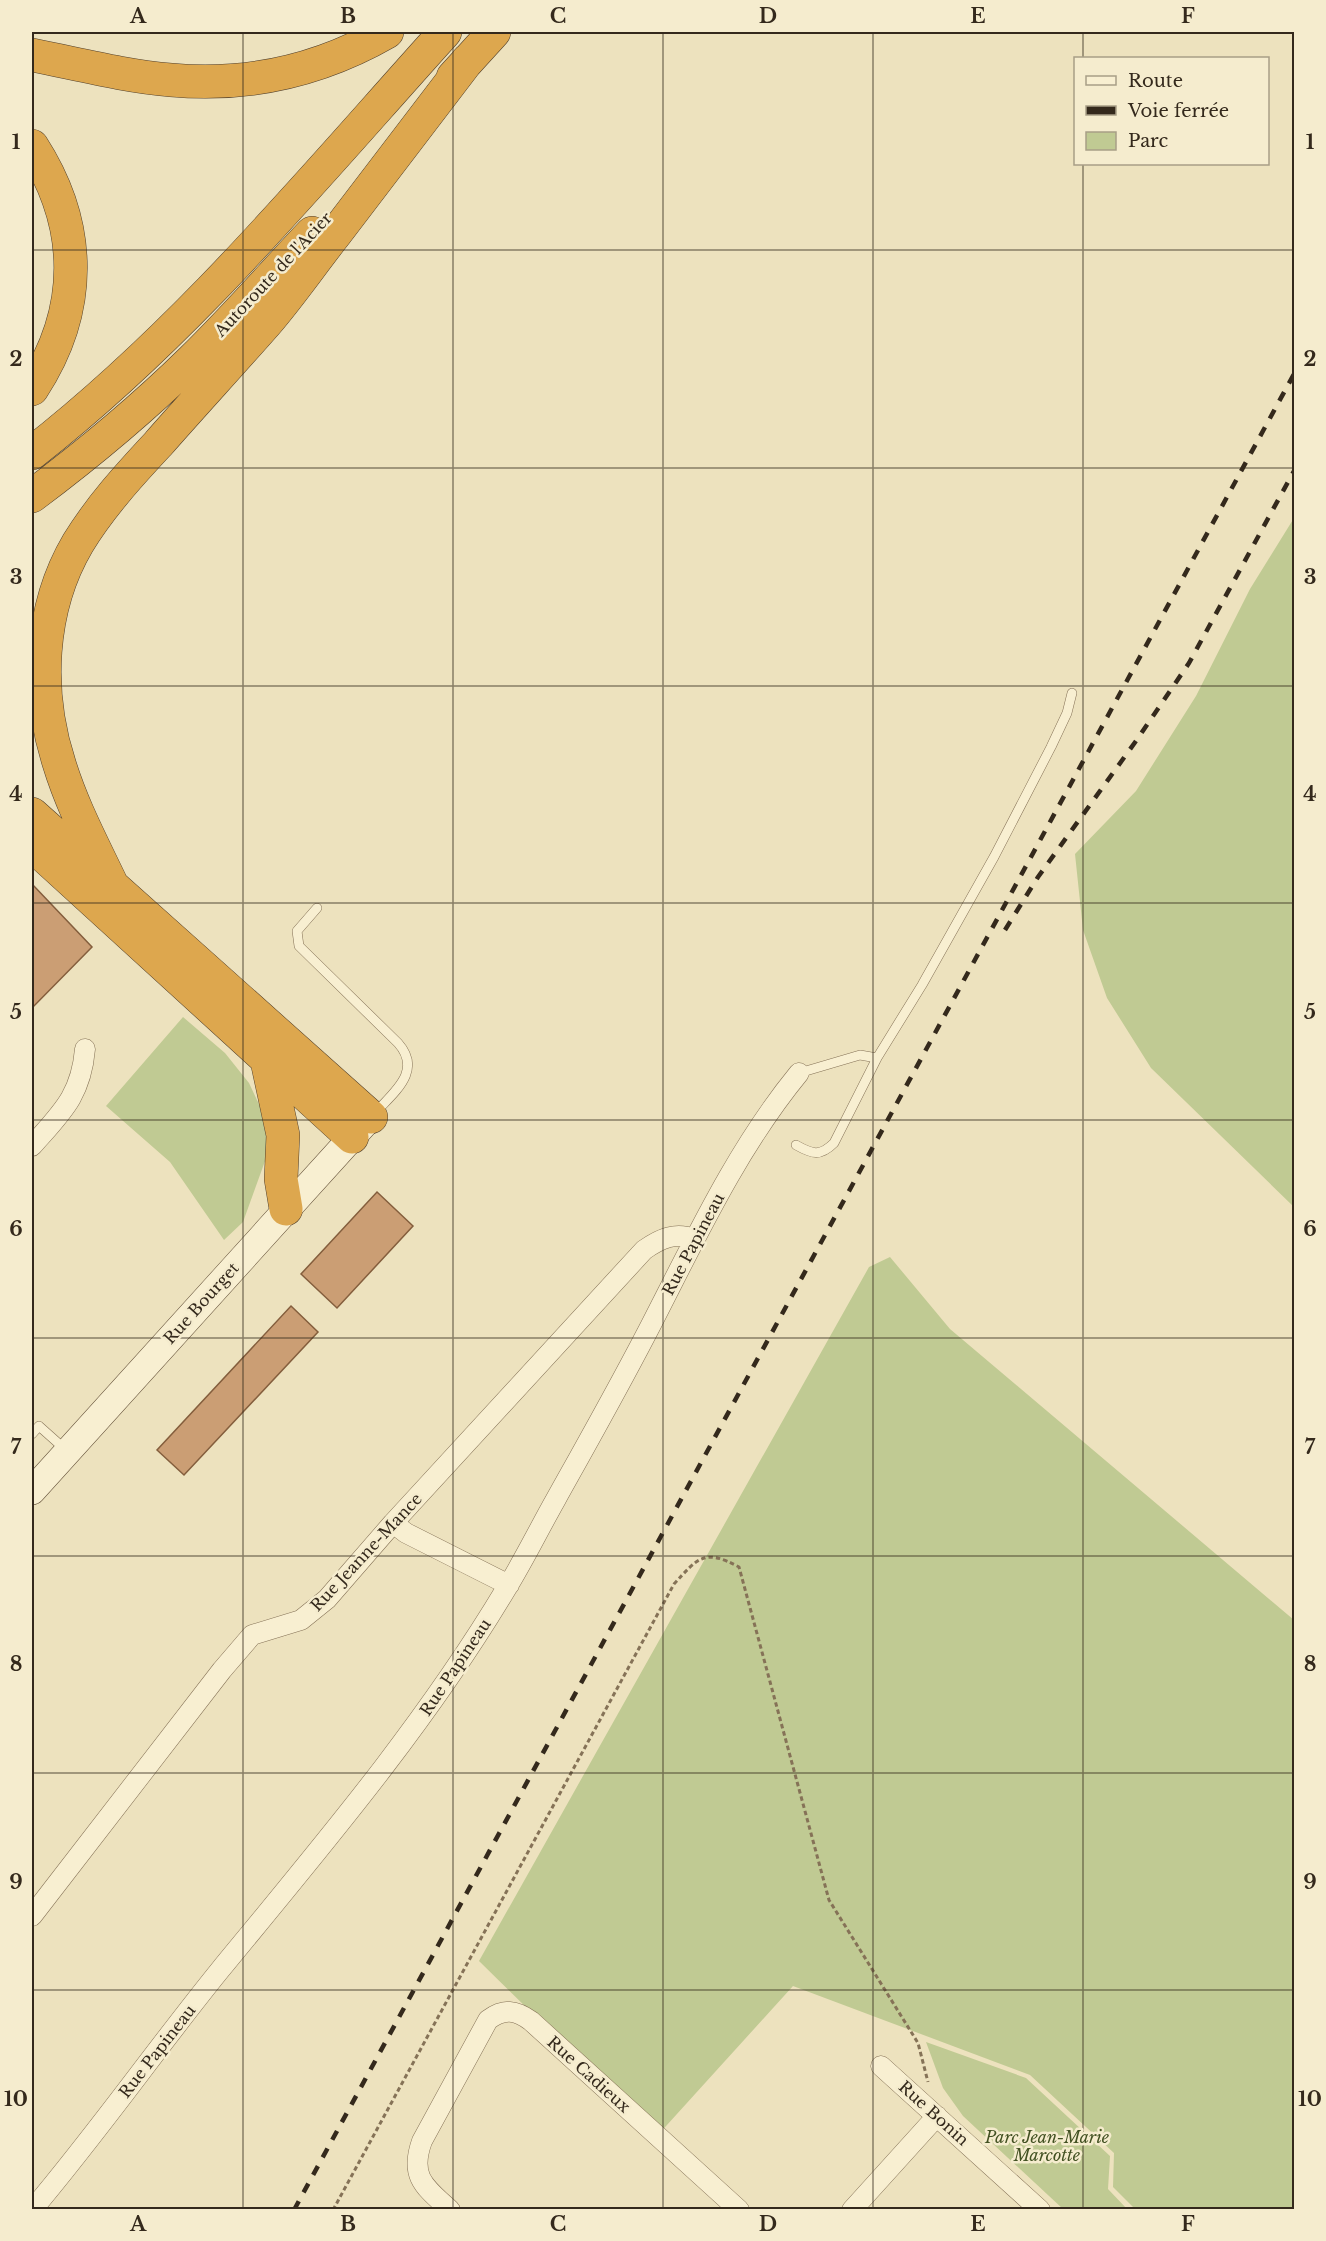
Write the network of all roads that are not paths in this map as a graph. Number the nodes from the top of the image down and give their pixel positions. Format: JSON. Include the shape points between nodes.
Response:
{"nodes":[{"id":1,"x":387,"y":32,"type":"edge"},
{"id":2,"x":445,"y":32,"type":"edge"},
{"id":3,"x":494,"y":32,"type":"edge"},
{"id":4,"x":32,"y":55,"type":"edge"},
{"id":5,"x":468,"y":60,"type":"junction"},
{"id":6,"x":32,"y":146,"type":"edge"},
{"id":7,"x":32,"y":389,"type":"edge"},
{"id":8,"x":32,"y":453,"type":"edge"},
{"id":9,"x":32,"y":496,"type":"edge"},
{"id":10,"x":1072,"y":693,"type":"dead end"},
{"id":11,"x":32,"y":814,"type":"edge"},
{"id":12,"x":32,"y":845,"type":"edge"},
{"id":13,"x":112,"y":885,"type":"junction"},
{"id":14,"x":317,"y":908,"type":"dead end"},
{"id":15,"x":85,"y":1049,"type":"dead end"},
{"id":16,"x":877,"y":1058,"type":"junction"},
{"id":17,"x":267,"y":1061,"type":"junction"},
{"id":18,"x":799,"y":1073,"type":"joint"},
{"id":19,"x":362,"y":1127,"type":"junction"},
{"id":20,"x":796,"y":1145,"type":"dead end"},
{"id":21,"x":32,"y":1146,"type":"edge"},
{"id":22,"x":286,"y":1209,"type":"junction"},
{"id":23,"x":695,"y":1239,"type":"junction"},
{"id":24,"x":35,"y":1422,"type":"edge"},
{"id":25,"x":32,"y":1434,"type":"edge"},
{"id":26,"x":67,"y":1451,"type":"junction"},
{"id":27,"x":35,"y":1481,"type":"edge"},
{"id":28,"x":393,"y":1523,"type":"junction"},
{"id":29,"x":509,"y":1585,"type":"junction"},
{"id":30,"x":32,"y":1916,"type":"edge"},
{"id":31,"x":881,"y":2066,"type":"dead end"},
{"id":32,"x":937,"y":2116,"type":"junction"},
{"id":33,"x":32,"y":2210,"type":"edge"},
{"id":34,"x":450,"y":2210,"type":"edge"},
{"id":35,"x":739,"y":2210,"type":"edge"},
{"id":36,"x":852,"y":2210,"type":"edge"},
{"id":37,"x":1040,"y":2210,"type":"edge"}],
"edges":[{"from":1,"to":4,"type":"highway","via":[[349,52],[294,72],[215,82],[145,77]]},
{"from":2,"to":8,"type":"highway","via":[[180,322]]},
{"from":3,"to":5,"type":"highway","name":"Autoroute de l'Acier"},
{"from":5,"to":9,"type":"highway","name":"Autoroute de l'Acier","via":[[193,359],[125,421]]},
{"from":5,"to":13,"type":"highway","via":[[269,320],[115,491],[67,564],[53,602],[45,648],[48,716],[58,763],[76,812]]},
{"from":6,"to":7,"type":"highway","via":[[62,206],[72,270],[65,316]]},
{"from":10,"to":16,"type":"lane","via":[[1052,747],[994,857]]},
{"from":11,"to":13,"type":"highway"},
{"from":12,"to":17,"type":"highway"},
{"from":13,"to":19,"type":"highway"},
{"from":14,"to":19,"type":"lane","via":[[297,931],[299,946],[398,1043],[408,1059],[404,1080]]},
{"from":15,"to":21,"type":"street","via":[[72,1097]]},
{"from":16,"to":18,"type":"lane","via":[[860,1055]]},
{"from":16,"to":20,"type":"lane","via":[[834,1143],[817,1153]]},
{"from":17,"to":19,"type":"highway"},
{"from":17,"to":22,"type":"highway","via":[[283,1135],[281,1179]]},
{"from":18,"to":23,"type":"street","name":"Rue Papineau","via":[[759,1125]]},
{"from":19,"to":22,"type":"street","name":"Rue Bourget"},
{"from":22,"to":26,"type":"street","name":"Rue Bourget"},
{"from":23,"to":28,"type":"street","name":"Rue Jeanne-Mance","via":[[668,1236],[644,1250]]},
{"from":23,"to":29,"type":"street","name":"Rue Papineau"},
{"from":24,"to":25,"type":"lane"},
{"from":24,"to":26,"type":"lane"},
{"from":26,"to":27,"type":"street","name":"Rue Bourget"},
{"from":28,"to":29,"type":"street"},
{"from":28,"to":30,"type":"street","name":"Rue Jeanne-Mance","via":[[313,1612],[294,1623],[252,1635],[240,1648]]},
{"from":29,"to":33,"type":"street","name":"Rue Papineau","via":[[443,1687],[355,1806]]},
{"from":31,"to":32,"type":"street","name":"Rue Bonin"},
{"from":32,"to":36,"type":"street"},
{"from":32,"to":37,"type":"street","name":"Rue Bonin"},
{"from":34,"to":35,"type":"street","name":"Rue Cadieux","via":[[420,2180],[417,2155],[488,2020],[511,2010],[522,2014]]}]}
